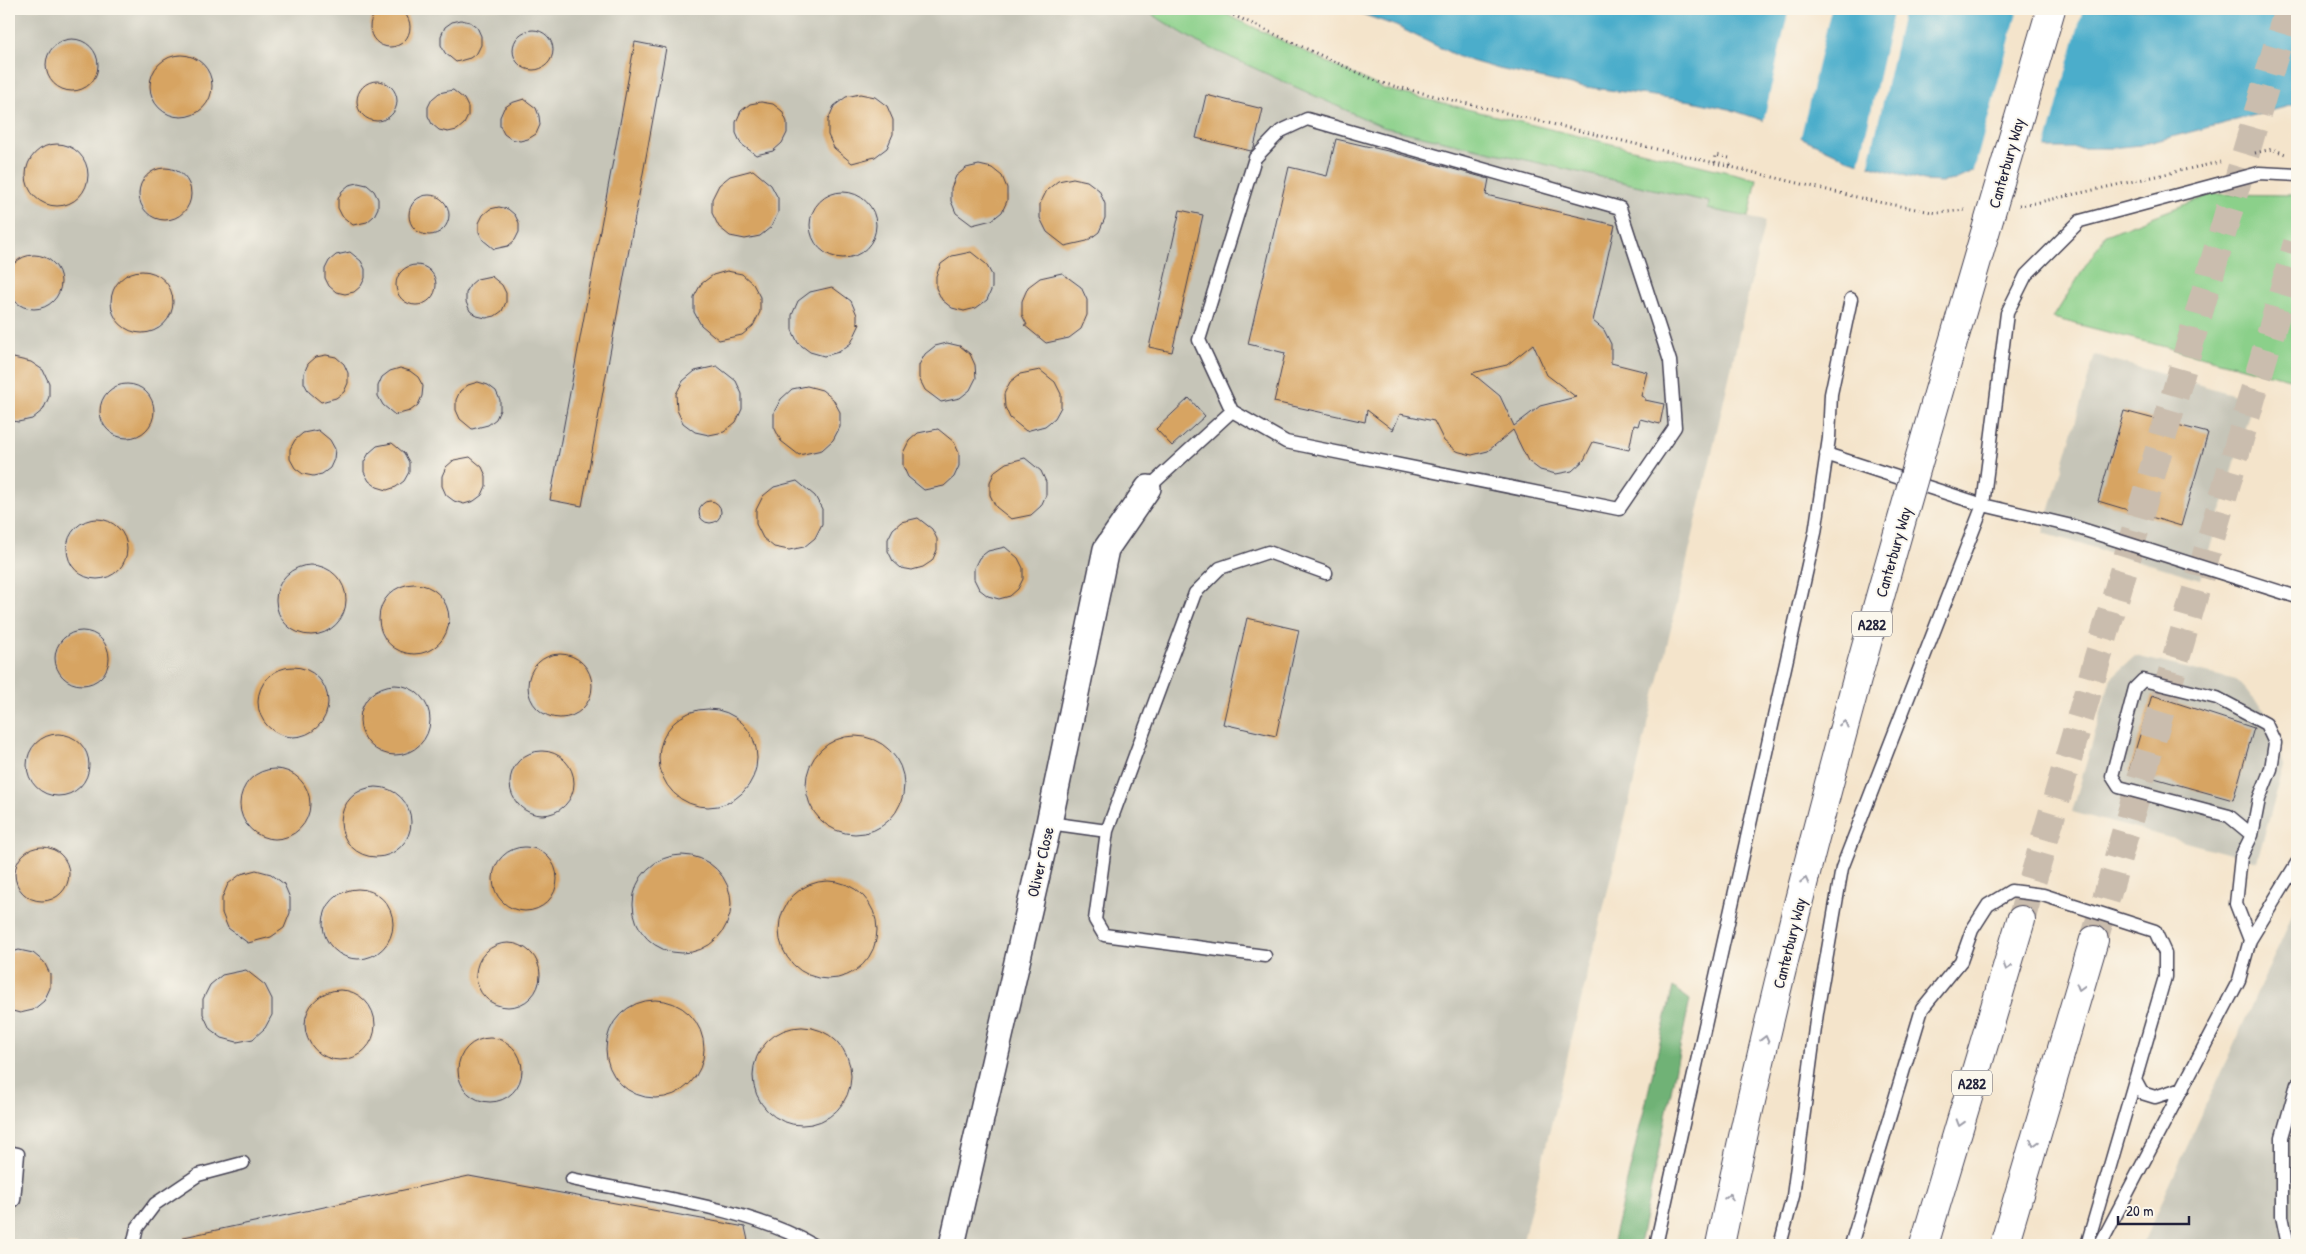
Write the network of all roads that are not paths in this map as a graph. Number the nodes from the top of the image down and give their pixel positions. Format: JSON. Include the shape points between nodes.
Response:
{"nodes":[{"id":1,"x":2050,"y":9,"type":"edge"},
{"id":2,"x":2297,"y":175,"type":"edge"},
{"id":3,"x":1851,"y":298,"type":"dead end"},
{"id":4,"x":1232,"y":411,"type":"junction"},
{"id":5,"x":1826,"y":454,"type":"junction"},
{"id":6,"x":1148,"y":488,"type":"joint"},
{"id":7,"x":1983,"y":505,"type":"junction"},
{"id":8,"x":1326,"y":573,"type":"dead end"},
{"id":9,"x":2297,"y":597,"type":"edge"},
{"id":10,"x":1049,"y":823,"type":"junction"},
{"id":11,"x":1107,"y":831,"type":"junction"},
{"id":12,"x":2252,"y":835,"type":"junction"},
{"id":13,"x":2297,"y":864,"type":"edge"},
{"id":14,"x":2021,"y":920,"type":"tunnel mouth"},
{"id":15,"x":2094,"y":940,"type":"tunnel mouth"},
{"id":16,"x":2250,"y":940,"type":"junction"},
{"id":17,"x":1265,"y":956,"type":"dead end"},
{"id":18,"x":2135,"y":1080,"type":"junction"},
{"id":19,"x":2297,"y":1084,"type":"edge"},
{"id":20,"x":2183,"y":1088,"type":"junction"},
{"id":21,"x":9,"y":1152,"type":"edge"},
{"id":22,"x":243,"y":1163,"type":"dead end"},
{"id":23,"x":572,"y":1179,"type":"dead end"},
{"id":24,"x":9,"y":1204,"type":"edge"},
{"id":25,"x":133,"y":1245,"type":"edge"},
{"id":26,"x":813,"y":1245,"type":"edge"},
{"id":27,"x":952,"y":1245,"type":"edge"},
{"id":28,"x":1656,"y":1245,"type":"edge"},
{"id":29,"x":1720,"y":1245,"type":"edge"},
{"id":30,"x":1780,"y":1245,"type":"edge"},
{"id":31,"x":1852,"y":1245,"type":"edge"},
{"id":32,"x":1924,"y":1245,"type":"edge"},
{"id":33,"x":2004,"y":1245,"type":"edge"},
{"id":34,"x":2087,"y":1245,"type":"edge"},
{"id":35,"x":2100,"y":1245,"type":"edge"},
{"id":36,"x":2288,"y":1245,"type":"edge"}],
"edges":[{"from":29,"to":1,"type":"highway","name":"Canterbury Way","number":"A282","one_way":true,"bridge":true,"via":[[1746,1118],[1854,686]]},
{"from":2,"to":7,"type":"lane","via":[[2258,173],[2080,221],[2026,275],[2007,313]]},
{"from":3,"to":5,"type":"lane","via":[[1831,394]]},
{"from":4,"to":4,"type":"lane","via":[[1286,442],[1619,509],[1675,427],[1670,361],[1620,208],[1307,119],[1281,131],[1256,158],[1199,340]]},
{"from":4,"to":6,"type":"lane"},
{"from":5,"to":7,"type":"lane"},
{"from":5,"to":28,"type":"lane","via":[[1813,543]]},
{"from":6,"to":10,"type":"street","name":"Oliver Close","via":[[1106,549]]},
{"from":7,"to":9,"type":"lane","via":[[2072,526]]},
{"from":7,"to":30,"type":"lane","via":[[1842,868],[1817,1013],[1793,1196]]},
{"from":8,"to":11,"type":"lane","via":[[1268,552],[1220,568],[1195,593]]},
{"from":10,"to":11,"type":"lane"},
{"from":10,"to":27,"type":"street","name":"Oliver Close"},
{"from":11,"to":17,"type":"lane","via":[[1095,920],[1104,935]]},
{"from":12,"to":12,"type":"lane","via":[[2275,742],[2266,724],[2217,698],[2143,680],[2135,688],[2112,776],[2119,787],[2229,816]]},
{"from":12,"to":16,"type":"lane","via":[[2240,858],[2236,904]]},
{"from":13,"to":16,"type":"lane"},
{"from":14,"to":32,"type":"highway","number":"A282","one_way":true},
{"from":15,"to":33,"type":"highway","one_way":true},
{"from":16,"to":20,"type":"lane","via":[[2239,980]]},
{"from":18,"to":20,"type":"lane","via":[[2142,1093],[2155,1097]]},
{"from":18,"to":31,"type":"lane","via":[[2165,977],[2165,953],[2155,931],[2042,895],[2011,891],[1988,905],[1972,930],[1961,960],[1922,1010]]},
{"from":18,"to":34,"type":"lane"},
{"from":19,"to":36,"type":"lane","via":[[2282,1137],[2282,1216]]},
{"from":20,"to":35,"type":"lane"},
{"from":21,"to":24,"type":"lane","via":[[18,1154],[14,1200]]},
{"from":22,"to":25,"type":"lane","via":[[198,1175],[155,1204],[137,1228]]},
{"from":23,"to":26,"type":"lane","via":[[719,1210],[793,1233]]}]}
